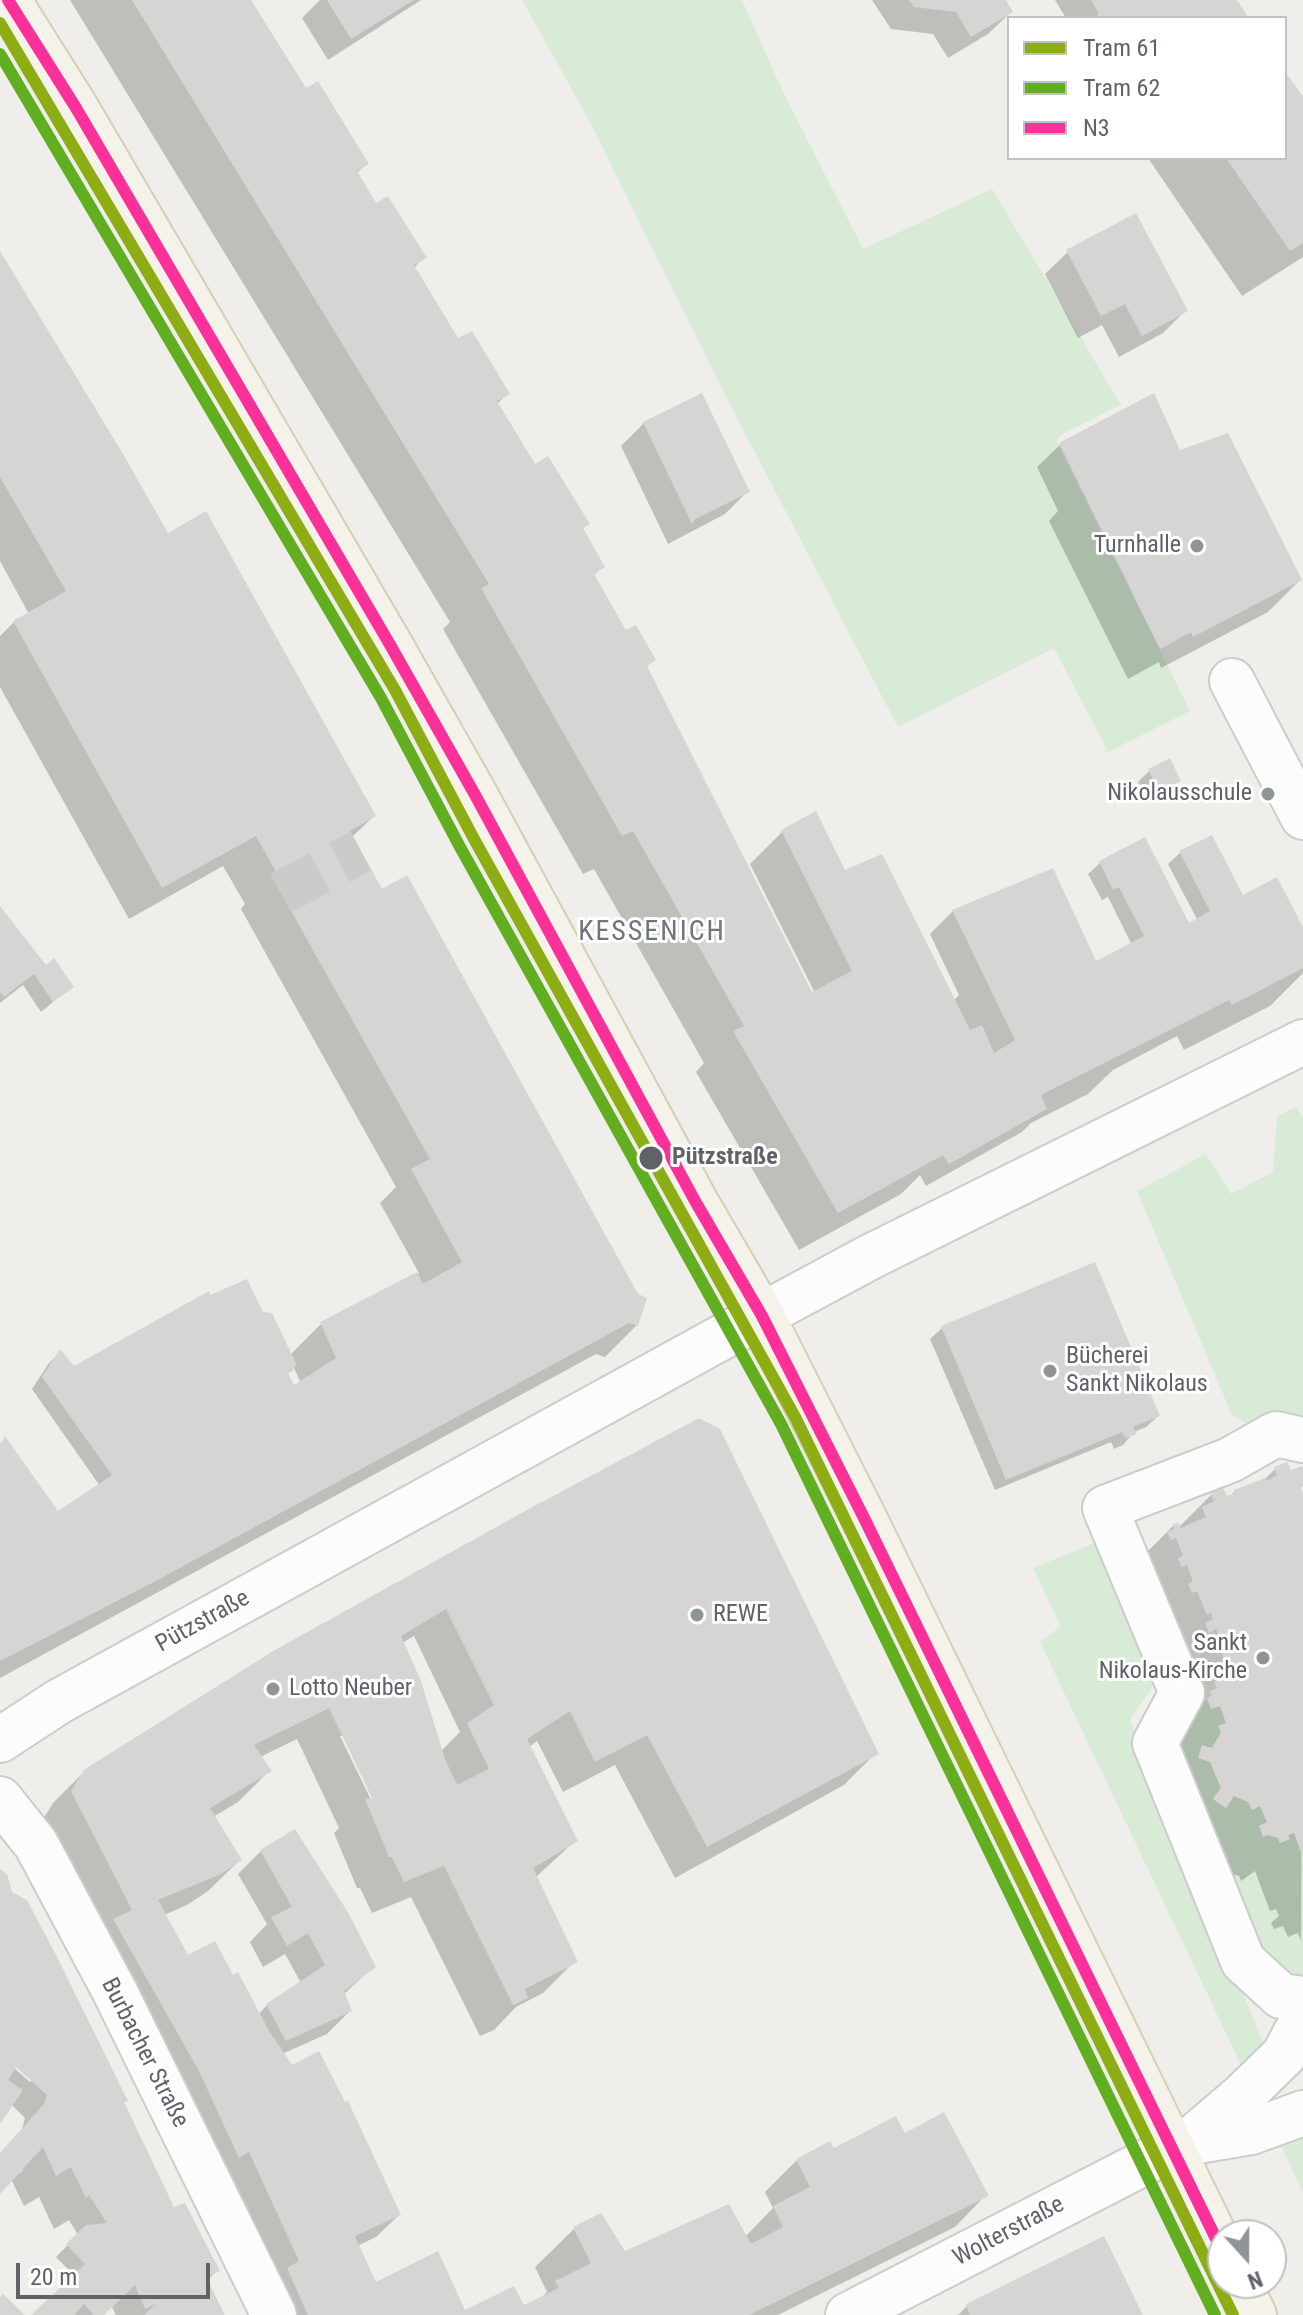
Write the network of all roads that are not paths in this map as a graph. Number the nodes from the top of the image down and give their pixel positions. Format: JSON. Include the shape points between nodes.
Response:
{"nodes":[{"id":1,"x":8,"y":0,"type":"edge"},
{"id":2,"x":1232,"y":681,"type":"dead end"},
{"id":3,"x":1303,"y":817,"type":"edge"},
{"id":4,"x":1303,"y":1042,"type":"edge"},
{"id":5,"x":762,"y":1316,"type":"junction"},
{"id":6,"x":1303,"y":1440,"type":"edge"},
{"id":7,"x":0,"y":1740,"type":"edge"},
{"id":8,"x":0,"y":1799,"type":"edge"},
{"id":9,"x":1303,"y":1999,"type":"edge"},
{"id":10,"x":1303,"y":2019,"type":"edge"},
{"id":11,"x":1303,"y":2113,"type":"edge"},
{"id":12,"x":1179,"y":2146,"type":"junction"},
{"id":13,"x":1209,"y":2219,"type":"edge"},
{"id":14,"x":274,"y":2315,"type":"edge"},
{"id":15,"x":848,"y":2315,"type":"edge"}],
"edges":[{"from":1,"to":5,"type":"main road","via":[[389,643]]},
{"from":2,"to":3,"type":"street"},
{"from":4,"to":5,"type":"street","name":"Pützstraße"},
{"from":5,"to":7,"type":"street","name":"Pützstraße","via":[[72,1695]]},
{"from":5,"to":12,"type":"main road"},
{"from":6,"to":9,"type":"street","via":[[1276,1434],[1230,1460],[1105,1508],[1182,1693],[1155,1743],[1243,1961],[1281,1996]]},
{"from":8,"to":14,"type":"street","name":"Burbacher Straße","via":[[36,1844],[115,1992]]},
{"from":10,"to":12,"type":"street","via":[[1284,2055]]},
{"from":11,"to":12,"type":"street","via":[[1251,2132]]},
{"from":12,"to":13,"type":"main road"},
{"from":12,"to":15,"type":"street","name":"Wolterstraße"}]}
